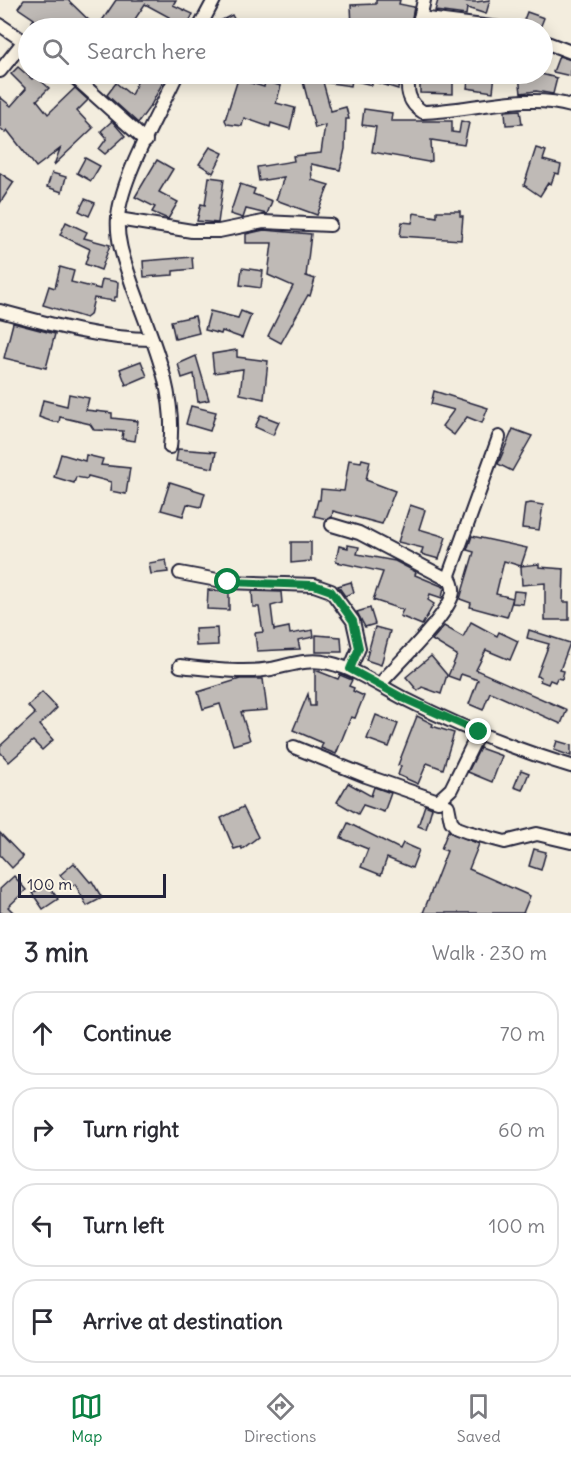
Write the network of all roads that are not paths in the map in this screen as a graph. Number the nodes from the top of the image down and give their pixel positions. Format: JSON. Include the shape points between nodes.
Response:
{"nodes":[{"id":1,"x":214,"y":0,"type":"edge"},
{"id":2,"x":424,"y":0,"type":"edge"},
{"id":3,"x":204,"y":18,"type":"edge"},
{"id":4,"x":420,"y":18,"type":"edge"},
{"id":5,"x":0,"y":25,"type":"edge"},
{"id":6,"x":18,"y":37,"type":"edge"},
{"id":7,"x":553,"y":45,"type":"edge"},
{"id":8,"x":571,"y":51,"type":"edge"},
{"id":9,"x":18,"y":52,"type":"edge"},
{"id":10,"x":0,"y":71,"type":"edge"},
{"id":11,"x":82,"y":84,"type":"edge"},
{"id":12,"x":172,"y":84,"type":"edge"},
{"id":13,"x":408,"y":84,"type":"edge"},
{"id":14,"x":571,"y":106,"type":"edge"},
{"id":15,"x":146,"y":141,"type":"junction"},
{"id":16,"x":118,"y":219,"type":"junction"},
{"id":17,"x":330,"y":225,"type":"dead end"},
{"id":18,"x":0,"y":311,"type":"edge"},
{"id":19,"x":152,"y":339,"type":"junction"},
{"id":20,"x":499,"y":437,"type":"dead end"},
{"id":21,"x":170,"y":447,"type":"dead end"},
{"id":22,"x":332,"y":525,"type":"dead end"},
{"id":23,"x":180,"y":573,"type":"dead end"},
{"id":24,"x":451,"y":581,"type":"junction"},
{"id":25,"x":180,"y":666,"type":"dead end"},
{"id":26,"x":350,"y":669,"type":"junction"},
{"id":27,"x":380,"y":684,"type":"junction"},
{"id":28,"x":479,"y":732,"type":"junction"},
{"id":29,"x":294,"y":747,"type":"dead end"},
{"id":30,"x":571,"y":766,"type":"edge"},
{"id":31,"x":448,"y":806,"type":"dead end"},
{"id":32,"x":571,"y":842,"type":"edge"}],
"edges":[{"from":1,"to":3,"type":"street"},
{"from":2,"to":4,"type":"street"},
{"from":5,"to":6,"type":"street"},
{"from":7,"to":8,"type":"street"},
{"from":9,"to":10,"type":"street"},
{"from":11,"to":15,"type":"street"},
{"from":12,"to":15,"type":"street"},
{"from":13,"to":14,"type":"street","via":[[408,94],[423,112],[522,102],[549,101]]},
{"from":15,"to":16,"type":"street","via":[[126,182]]},
{"from":16,"to":17,"type":"street","via":[[192,231],[219,231],[262,222]]},
{"from":16,"to":19,"type":"street","via":[[123,257]]},
{"from":18,"to":19,"type":"street","via":[[133,339]]},
{"from":19,"to":21,"type":"street","via":[[170,396],[174,422]]},
{"from":20,"to":24,"type":"street","via":[[449,575]]},
{"from":22,"to":24,"type":"street","via":[[359,533]]},
{"from":23,"to":26,"type":"street","via":[[228,582],[314,585],[331,591],[353,621],[359,648]]},
{"from":24,"to":27,"type":"street","via":[[454,590],[443,613]]},
{"from":25,"to":26,"type":"street","via":[[247,670],[314,661]]},
{"from":26,"to":27,"type":"street"},
{"from":27,"to":28,"type":"street"},
{"from":28,"to":29,"type":"street","via":[[451,789],[438,801]]},
{"from":28,"to":30,"type":"street"},
{"from":31,"to":32,"type":"street","via":[[457,828],[468,832],[504,842],[537,834]]}]}
